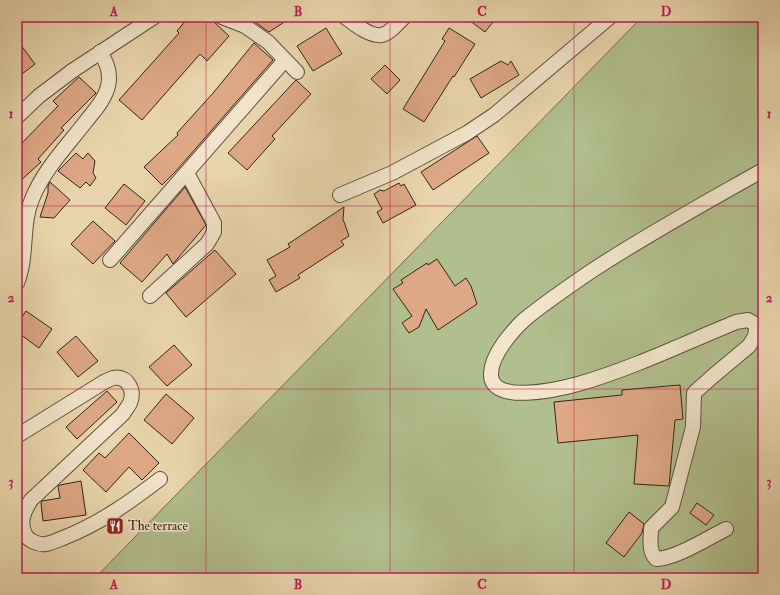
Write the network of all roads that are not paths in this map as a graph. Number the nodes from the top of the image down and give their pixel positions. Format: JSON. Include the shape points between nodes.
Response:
{"nodes":[{"id":1,"x":154,"y":17,"type":"edge"},
{"id":2,"x":222,"y":17,"type":"edge"},
{"id":3,"x":344,"y":17,"type":"edge"},
{"id":4,"x":404,"y":17,"type":"edge"},
{"id":5,"x":610,"y":17,"type":"edge"},
{"id":6,"x":100,"y":52,"type":"junction"},
{"id":7,"x":285,"y":60,"type":"junction"},
{"id":8,"x":297,"y":72,"type":"dead end"},
{"id":9,"x":17,"y":117,"type":"edge"},
{"id":10,"x":763,"y":170,"type":"edge"},
{"id":11,"x":187,"y":173,"type":"junction"},
{"id":12,"x":340,"y":195,"type":"dead end"},
{"id":13,"x":110,"y":260,"type":"dead end"},
{"id":14,"x":17,"y":283,"type":"edge"},
{"id":15,"x":150,"y":296,"type":"dead end"},
{"id":16,"x":17,"y":436,"type":"edge"},
{"id":17,"x":160,"y":479,"type":"dead end"},
{"id":18,"x":726,"y":528,"type":"dead end"}],
"edges":[{"from":1,"to":6,"type":"street"},
{"from":2,"to":7,"type":"street","via":[[246,26],[268,42]]},
{"from":3,"to":4,"type":"street","via":[[373,34],[381,35],[390,31]]},
{"from":5,"to":12,"type":"street","via":[[494,115],[467,133],[392,173]]},
{"from":6,"to":9,"type":"street","via":[[39,96]]},
{"from":6,"to":14,"type":"street","via":[[107,64],[108,87],[101,102],[37,187],[26,220],[22,265]]},
{"from":7,"to":8,"type":"street"},
{"from":7,"to":11,"type":"street"},
{"from":10,"to":18,"type":"street","via":[[620,252],[556,295],[524,320],[503,344],[494,360],[491,374],[494,384],[502,390],[519,393],[550,391],[616,371],[736,322],[748,320],[755,324],[755,336],[749,346],[694,394],[692,427],[672,507],[651,528],[652,554],[656,559],[674,556]]},
{"from":11,"to":13,"type":"street"},
{"from":11,"to":15,"type":"street","via":[[214,223],[214,232],[207,244]]},
{"from":16,"to":17,"type":"street","via":[[104,382],[113,378],[122,379],[130,385],[130,403],[123,414],[31,500],[24,512],[22,526],[26,536],[35,543],[45,544],[97,522]]}]}
